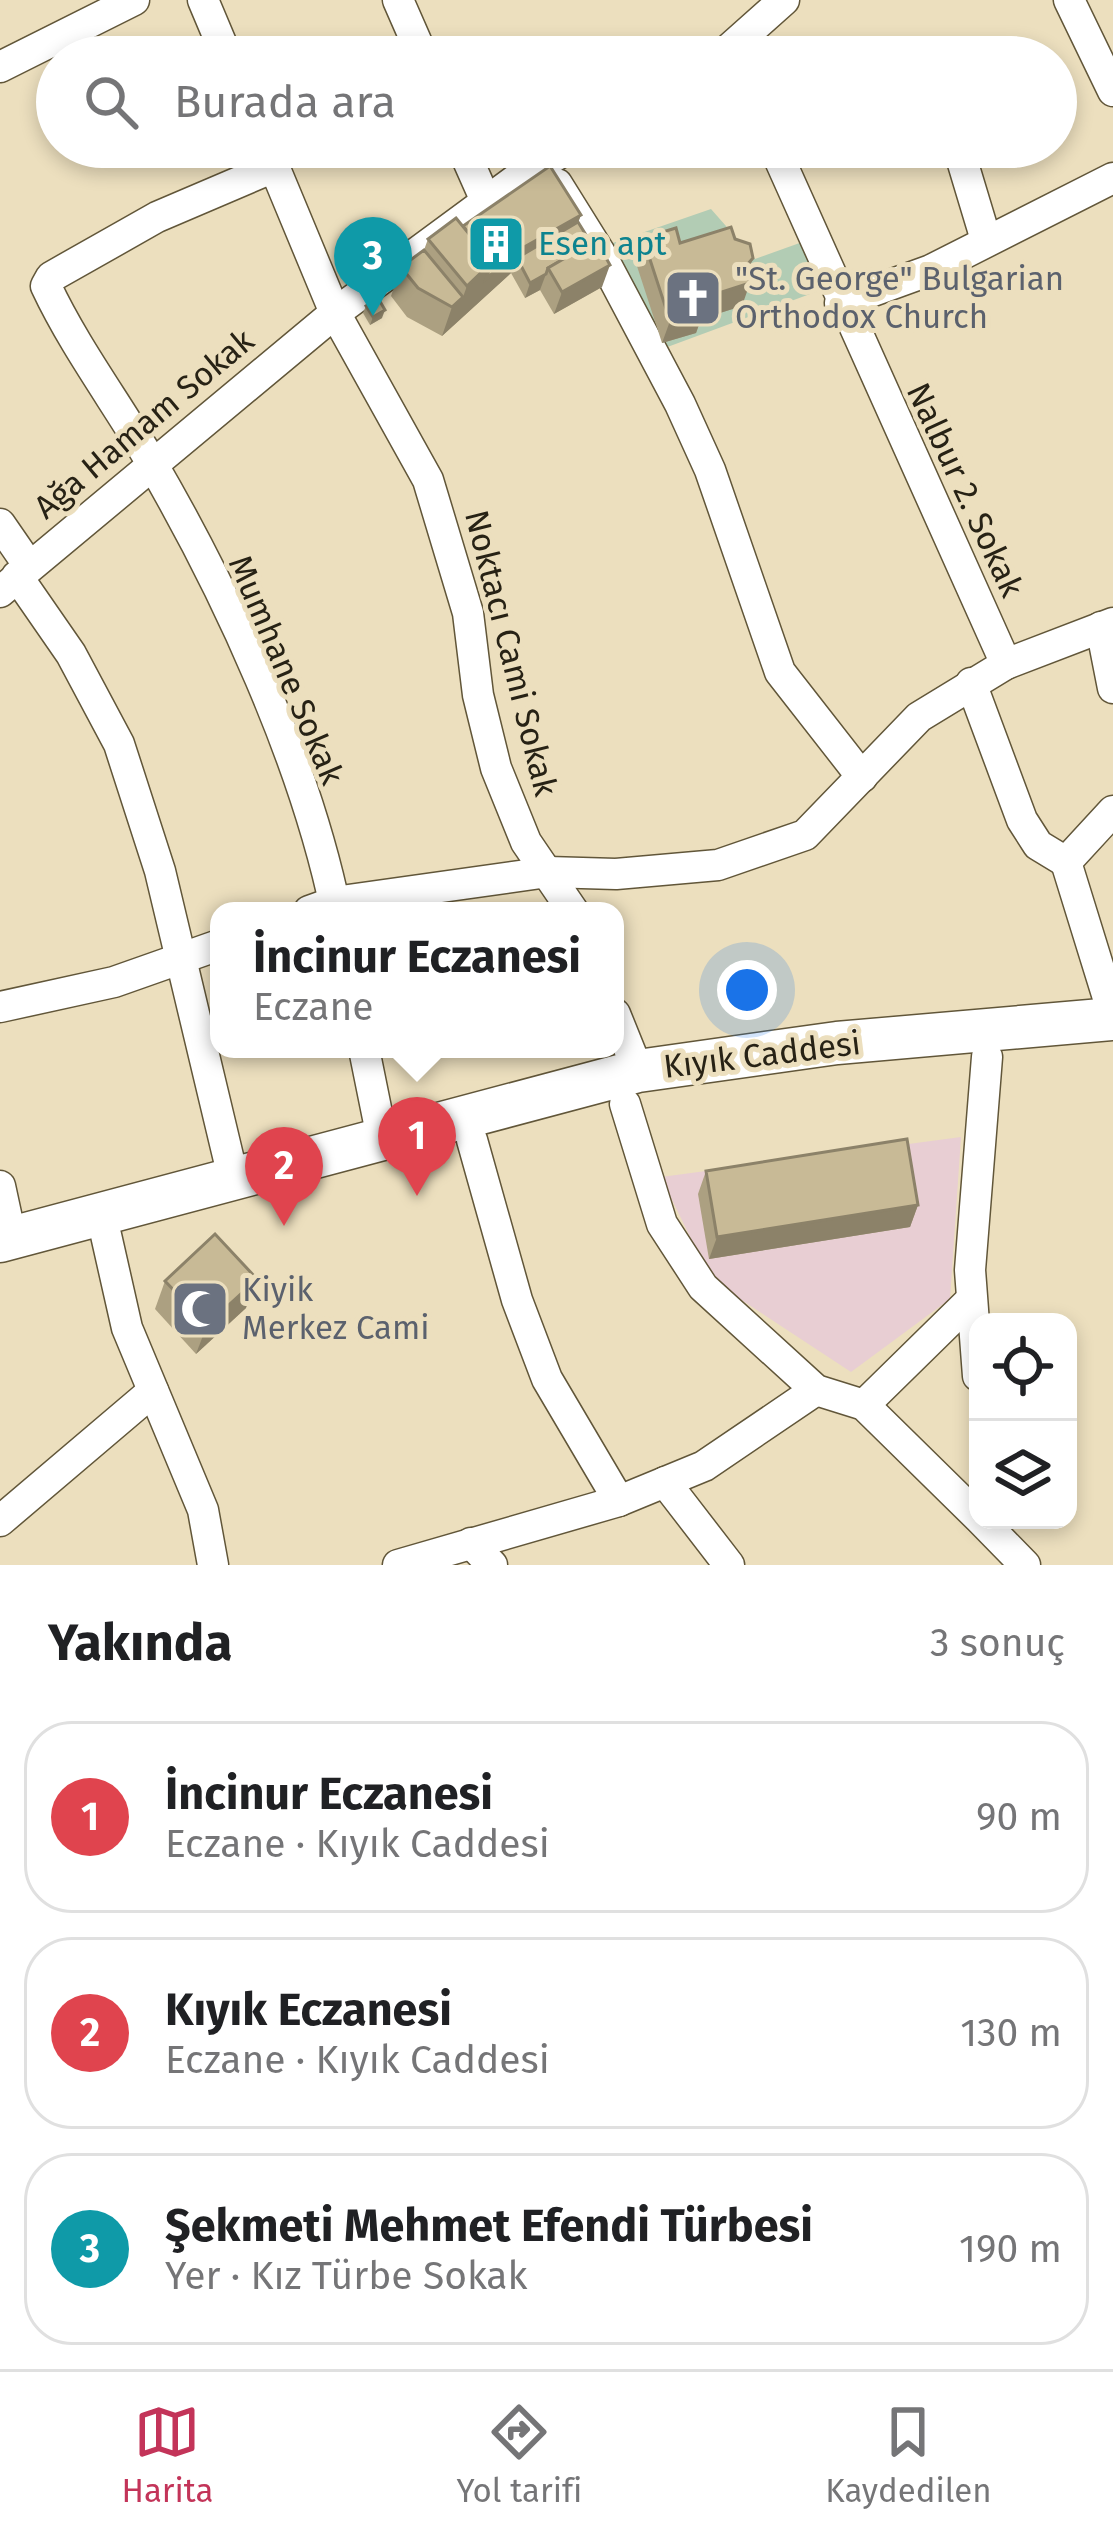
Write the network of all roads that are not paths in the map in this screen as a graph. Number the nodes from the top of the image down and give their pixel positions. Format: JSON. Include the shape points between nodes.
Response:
{"nodes":[{"id":1,"x":134,"y":0,"type":"edge"},
{"id":2,"x":202,"y":0,"type":"edge"},
{"id":3,"x":398,"y":0,"type":"edge"},
{"id":4,"x":784,"y":0,"type":"edge"},
{"id":5,"x":1069,"y":0,"type":"edge"},
{"id":6,"x":62,"y":36,"type":"edge"},
{"id":7,"x":218,"y":36,"type":"edge"},
{"id":8,"x":414,"y":36,"type":"edge"},
{"id":9,"x":748,"y":36,"type":"edge"},
{"id":10,"x":36,"y":49,"type":"edge"},
{"id":11,"x":0,"y":67,"type":"edge"},
{"id":12,"x":1113,"y":91,"type":"edge"},
{"id":13,"x":249,"y":168,"type":"edge"},
{"id":14,"x":275,"y":168,"type":"edge"},
{"id":15,"x":472,"y":168,"type":"edge"},
{"id":16,"x":538,"y":168,"type":"edge"},
{"id":17,"x":562,"y":168,"type":"edge"},
{"id":18,"x":783,"y":168,"type":"edge"},
{"id":19,"x":964,"y":168,"type":"edge"},
{"id":20,"x":1113,"y":178,"type":"edge"},
{"id":21,"x":486,"y":201,"type":"junction"},
{"id":22,"x":986,"y":240,"type":"junction"},
{"id":23,"x":839,"y":303,"type":"junction"},
{"id":24,"x":335,"y":313,"type":"junction"},
{"id":25,"x":152,"y":464,"type":"junction"},
{"id":26,"x":0,"y":524,"type":"edge"},
{"id":27,"x":15,"y":578,"type":"edge"},
{"id":28,"x":1107,"y":625,"type":"edge"},
{"id":29,"x":1006,"y":664,"type":"junction"},
{"id":30,"x":971,"y":683,"type":"junction"},
{"id":31,"x":1113,"y":688,"type":"edge"},
{"id":32,"x":862,"y":777,"type":"junction"},
{"id":33,"x":1113,"y":811,"type":"edge"},
{"id":34,"x":1066,"y":862,"type":"junction"},
{"id":35,"x":548,"y":872,"type":"junction"},
{"id":36,"x":325,"y":902,"type":"edge"},
{"id":37,"x":363,"y":902,"type":"edge"},
{"id":38,"x":567,"y":902,"type":"edge"},
{"id":39,"x":210,"y":948,"type":"edge"},
{"id":40,"x":181,"y":959,"type":"junction"},
{"id":41,"x":0,"y":1007,"type":"edge"},
{"id":42,"x":1113,"y":1016,"type":"edge"},
{"id":43,"x":1113,"y":1048,"type":"edge"},
{"id":44,"x":987,"y":1057,"type":"junction"},
{"id":45,"x":366,"y":1058,"type":"edge"},
{"id":46,"x":622,"y":1058,"type":"edge"},
{"id":47,"x":626,"y":1084,"type":"junction"},
{"id":48,"x":382,"y":1138,"type":"junction"},
{"id":49,"x":472,"y":1140,"type":"junction"},
{"id":50,"x":232,"y":1177,"type":"junction"},
{"id":51,"x":0,"y":1186,"type":"edge"},
{"id":52,"x":106,"y":1235,"type":"junction"},
{"id":53,"x":4,"y":1247,"type":"edge"},
{"id":54,"x":970,"y":1301,"type":"junction"},
{"id":55,"x":971,"y":1313,"type":"edge"},
{"id":56,"x":816,"y":1390,"type":"junction"},
{"id":57,"x":153,"y":1391,"type":"junction"},
{"id":58,"x":865,"y":1405,"type":"junction"},
{"id":59,"x":665,"y":1482,"type":"junction"},
{"id":60,"x":619,"y":1502,"type":"junction"},
{"id":61,"x":969,"y":1505,"type":"edge"},
{"id":62,"x":0,"y":1521,"type":"edge"},
{"id":63,"x":993,"y":1529,"type":"edge"},
{"id":64,"x":481,"y":1554,"type":"edge"},
{"id":65,"x":212,"y":1565,"type":"edge"},
{"id":66,"x":398,"y":1565,"type":"edge"},
{"id":67,"x":729,"y":1565,"type":"edge"},
{"id":68,"x":1025,"y":1565,"type":"edge"}],
"edges":[{"from":1,"to":6,"type":"street"},
{"from":2,"to":7,"type":"street"},
{"from":3,"to":8,"type":"street"},
{"from":4,"to":9,"type":"street"},
{"from":5,"to":12,"type":"street"},
{"from":10,"to":11,"type":"street"},
{"from":13,"to":25,"type":"street","name":"Mumhane Sokak","via":[[46,286]]},
{"from":14,"to":24,"type":"street","name":"Noktacı Cami Sokak"},
{"from":15,"to":21,"type":"street"},
{"from":16,"to":21,"type":"street","name":"Ağa Hamam Sokak"},
{"from":17,"to":32,"type":"street","via":[[710,470],[780,672]]},
{"from":18,"to":23,"type":"street","name":"Nalbur 2. Sokak"},
{"from":19,"to":22,"type":"street"},
{"from":20,"to":22,"type":"street"},
{"from":21,"to":24,"type":"street","name":"Ağa Hamam Sokak"},
{"from":22,"to":23,"type":"street"},
{"from":23,"to":29,"type":"street","name":"Nalbur 2. Sokak"},
{"from":24,"to":25,"type":"street","name":"Ağa Hamam Sokak"},
{"from":24,"to":35,"type":"street","name":"Noktacı Cami Sokak","via":[[428,480],[468,613],[496,768],[526,842]]},
{"from":25,"to":27,"type":"street","name":"Ağa Hamam Sokak"},
{"from":25,"to":36,"type":"street","name":"Mumhane Sokak","via":[[291,757]]},
{"from":26,"to":27,"type":"street"},
{"from":27,"to":40,"type":"street","via":[[71,654],[119,744]]},
{"from":28,"to":29,"type":"street"},
{"from":28,"to":31,"type":"street"},
{"from":29,"to":30,"type":"street"},
{"from":30,"to":32,"type":"street","via":[[919,718]]},
{"from":30,"to":34,"type":"street","via":[[1022,820],[1037,845]]},
{"from":32,"to":35,"type":"street","via":[[805,835],[718,865]]},
{"from":33,"to":34,"type":"street"},
{"from":34,"to":42,"type":"street"},
{"from":35,"to":37,"type":"street"},
{"from":35,"to":38,"type":"street","name":"Noktacı Cami Sokak"},
{"from":39,"to":40,"type":"street"},
{"from":40,"to":41,"type":"street"},
{"from":40,"to":50,"type":"street"},
{"from":42,"to":47,"type":"main road","name":"Kıyık Caddesi","via":[[837,1043]]},
{"from":43,"to":44,"type":"main road","name":"Kıyık Caddesi"},
{"from":44,"to":47,"type":"main road","name":"Kıyık Caddesi"},
{"from":44,"to":54,"type":"street"},
{"from":45,"to":48,"type":"street"},
{"from":46,"to":47,"type":"street"},
{"from":47,"to":48,"type":"main road","name":"Kıyık Caddesi"},
{"from":47,"to":49,"type":"main road","name":"Kıyık Caddesi"},
{"from":47,"to":56,"type":"street","via":[[662,1224],[703,1287]]},
{"from":48,"to":50,"type":"main road","name":"Kıyık Caddesi"},
{"from":49,"to":52,"type":"main road","name":"Kıyık Caddesi"},
{"from":49,"to":60,"type":"street","via":[[547,1379]]},
{"from":50,"to":53,"type":"main road","name":"Kıyık Caddesi"},
{"from":51,"to":53,"type":"street"},
{"from":52,"to":53,"type":"main road","name":"Kıyık Caddesi"},
{"from":52,"to":57,"type":"street","via":[[127,1328]]},
{"from":54,"to":55,"type":"street"},
{"from":54,"to":58,"type":"street"},
{"from":56,"to":58,"type":"street"},
{"from":56,"to":59,"type":"street","via":[[704,1466]]},
{"from":57,"to":62,"type":"street"},
{"from":57,"to":65,"type":"street","via":[[203,1510]]},
{"from":58,"to":61,"type":"street"},
{"from":59,"to":60,"type":"street"},
{"from":59,"to":67,"type":"street"},
{"from":60,"to":64,"type":"street"},
{"from":63,"to":68,"type":"street"},
{"from":64,"to":66,"type":"street"}]}
